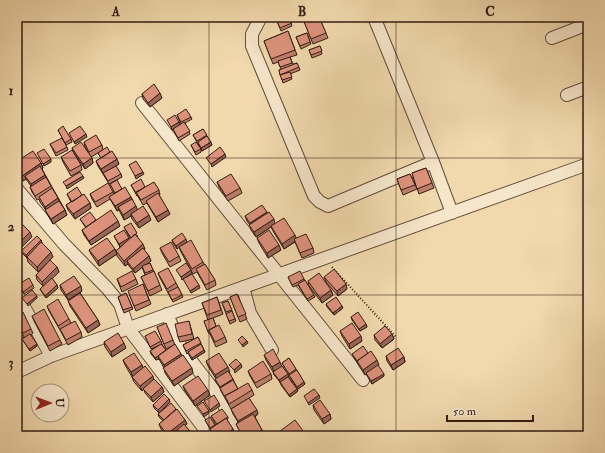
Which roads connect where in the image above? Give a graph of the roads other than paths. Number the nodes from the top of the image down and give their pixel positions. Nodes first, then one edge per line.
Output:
1 (261, 17) edge
2 (374, 17) edge
3 (588, 24) edge
4 (552, 38) dead end
5 (588, 87) edge
6 (567, 95) dead end
7 (142, 103) edge
8 (433, 162) junction
9 (588, 164) edge
10 (17, 190) edge
11 (452, 213) junction
12 (280, 274) junction
13 (243, 287) junction
14 (17, 294) edge
15 (167, 314) junction
16 (128, 328) junction
17 (272, 350) edge
18 (51, 356) junction
19 (17, 372) edge
20 (363, 380) dead end
21 (210, 436) edge
22 (237, 436) edge

1 - 8 street
2 - 8 street
3 - 4 street
5 - 6 street
7 - 12 street
8 - 11 street
9 - 11 street
10 - 16 street
11 - 12 street
12 - 13 street
12 - 20 street
13 - 15 street
13 - 17 street
14 - 18 street
15 - 16 street
15 - 22 street
16 - 18 street
16 - 21 street
18 - 19 street

